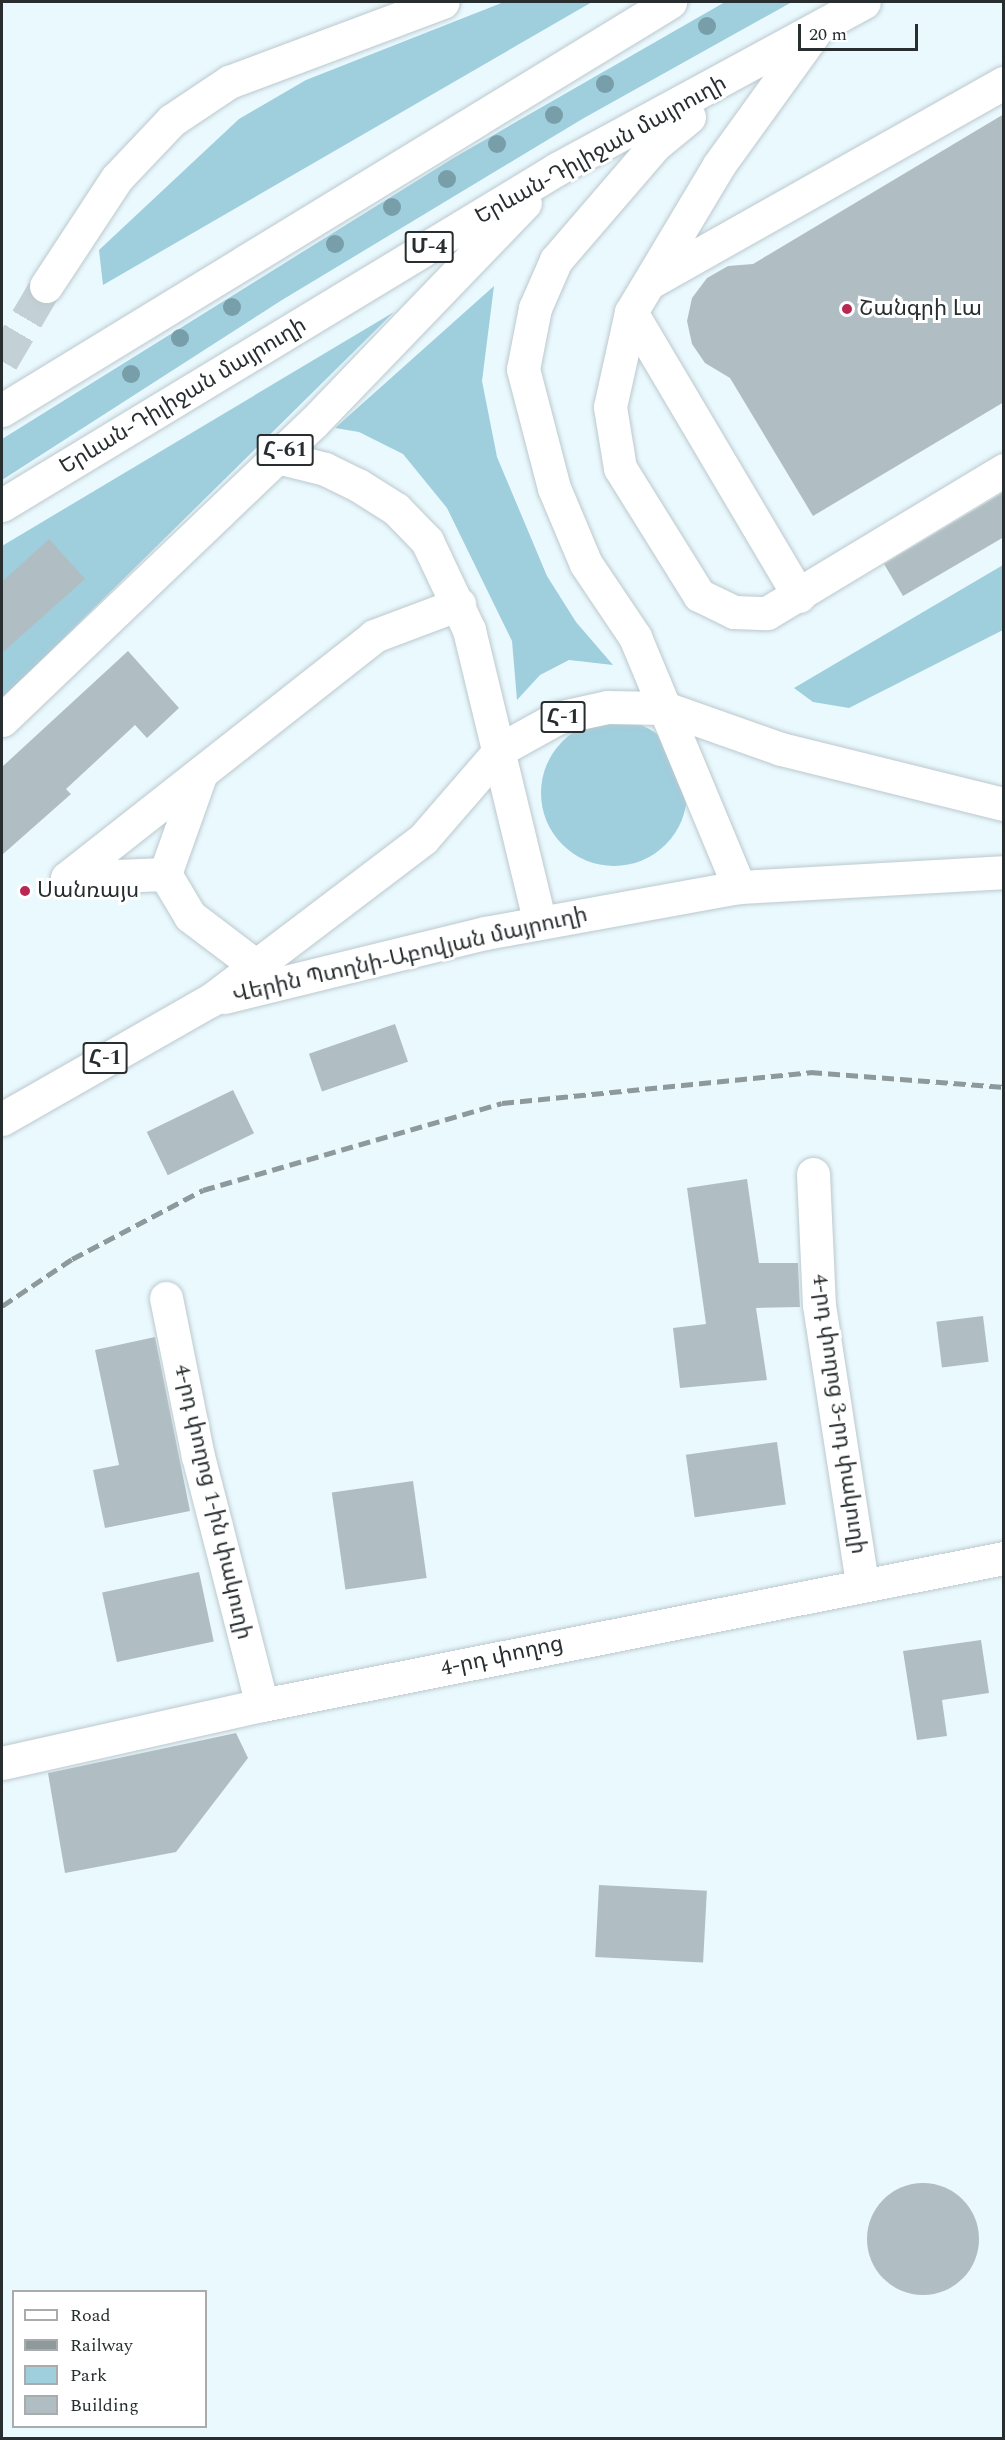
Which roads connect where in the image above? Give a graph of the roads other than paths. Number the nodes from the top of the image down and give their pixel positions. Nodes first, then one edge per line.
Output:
1 (443, 2) edge
2 (670, 2) edge
3 (864, 2) edge
4 (817, 29) junction
5 (746, 70) junction
6 (1004, 83) edge
7 (557, 169) junction
8 (650, 282) junction
9 (46, 286) tunnel mouth
10 (631, 312) junction
11 (2, 410) edge
12 (277, 457) junction
13 (1004, 470) edge
14 (2, 505) edge
15 (799, 596) junction
16 (459, 604) junction
17 (665, 708) junction
18 (2, 720) edge
19 (501, 749) junction
20 (201, 773) junction
21 (1004, 804) edge
22 (1004, 872) edge
23 (165, 874) junction
24 (739, 887) junction
25 (540, 923) junction
26 (256, 966) junction
27 (211, 1000) junction
28 (2, 1119) edge
29 (813, 1174) dead end
30 (166, 1298) dead end
31 (1004, 1558) edge
32 (862, 1582) junction
33 (262, 1705) junction
34 (2, 1763) edge

1 - 9 main road
2 - 11 main road
3 - 4 main road, Երևան-Դիլիջան մայրուղի / Մ-4
4 - 5 main road, Երևան-Դիլիջան մայրուղի / Մ-4
4 - 8 main road
5 - 7 main road, Երևան-Դիլիջան մայրուղի / Մ-4
5 - 17 main road
6 - 8 main road
7 - 12 main road, Հ-61
7 - 14 main road, Երևան-Դիլիջան մայրուղի / Մ-4
8 - 10 main road
10 - 15 main road
10 - 15 main road
12 - 16 main road
12 - 18 main road, Հ-61
13 - 15 main road
16 - 19 main road
16 - 20 main road
17 - 19 main road, Վերին Պտղնի-Աբովյան մայրուղի / Հ-1
17 - 21 main road, Վերին Պտղնի-Աբովյան մայրուղի / Հ-1
17 - 24 main road
19 - 25 main road
19 - 26 main road, Վերին Պտղնի-Աբովյան մայրուղի / Հ-1
20 - 23 main road
20 - 23 main road
22 - 24 main road, Վերին Պտղնի-Աբովյան մայրուղի / Հ-1
23 - 26 main road
24 - 25 main road, Վերին Պտղնի-Աբովյան մայրուղի / Հ-1
25 - 27 main road, Վերին Պտղնի-Աբովյան մայրուղի / Հ-1
26 - 27 main road, Վերին Պտղնի-Աբովյան մայրուղի / Հ-1
27 - 28 main road, Վերին Պտղնի-Աբովյան մայրուղի / Հ-1
29 - 32 main road, 4-րդ փողոց 3-րդ փակուղի
30 - 33 main road, 4-րդ փողոց 1-ին փակուղի
31 - 32 main road, 4-րդ փողոց
32 - 33 main road, 4-րդ փողոց
33 - 34 main road, 4-րդ փողոց

